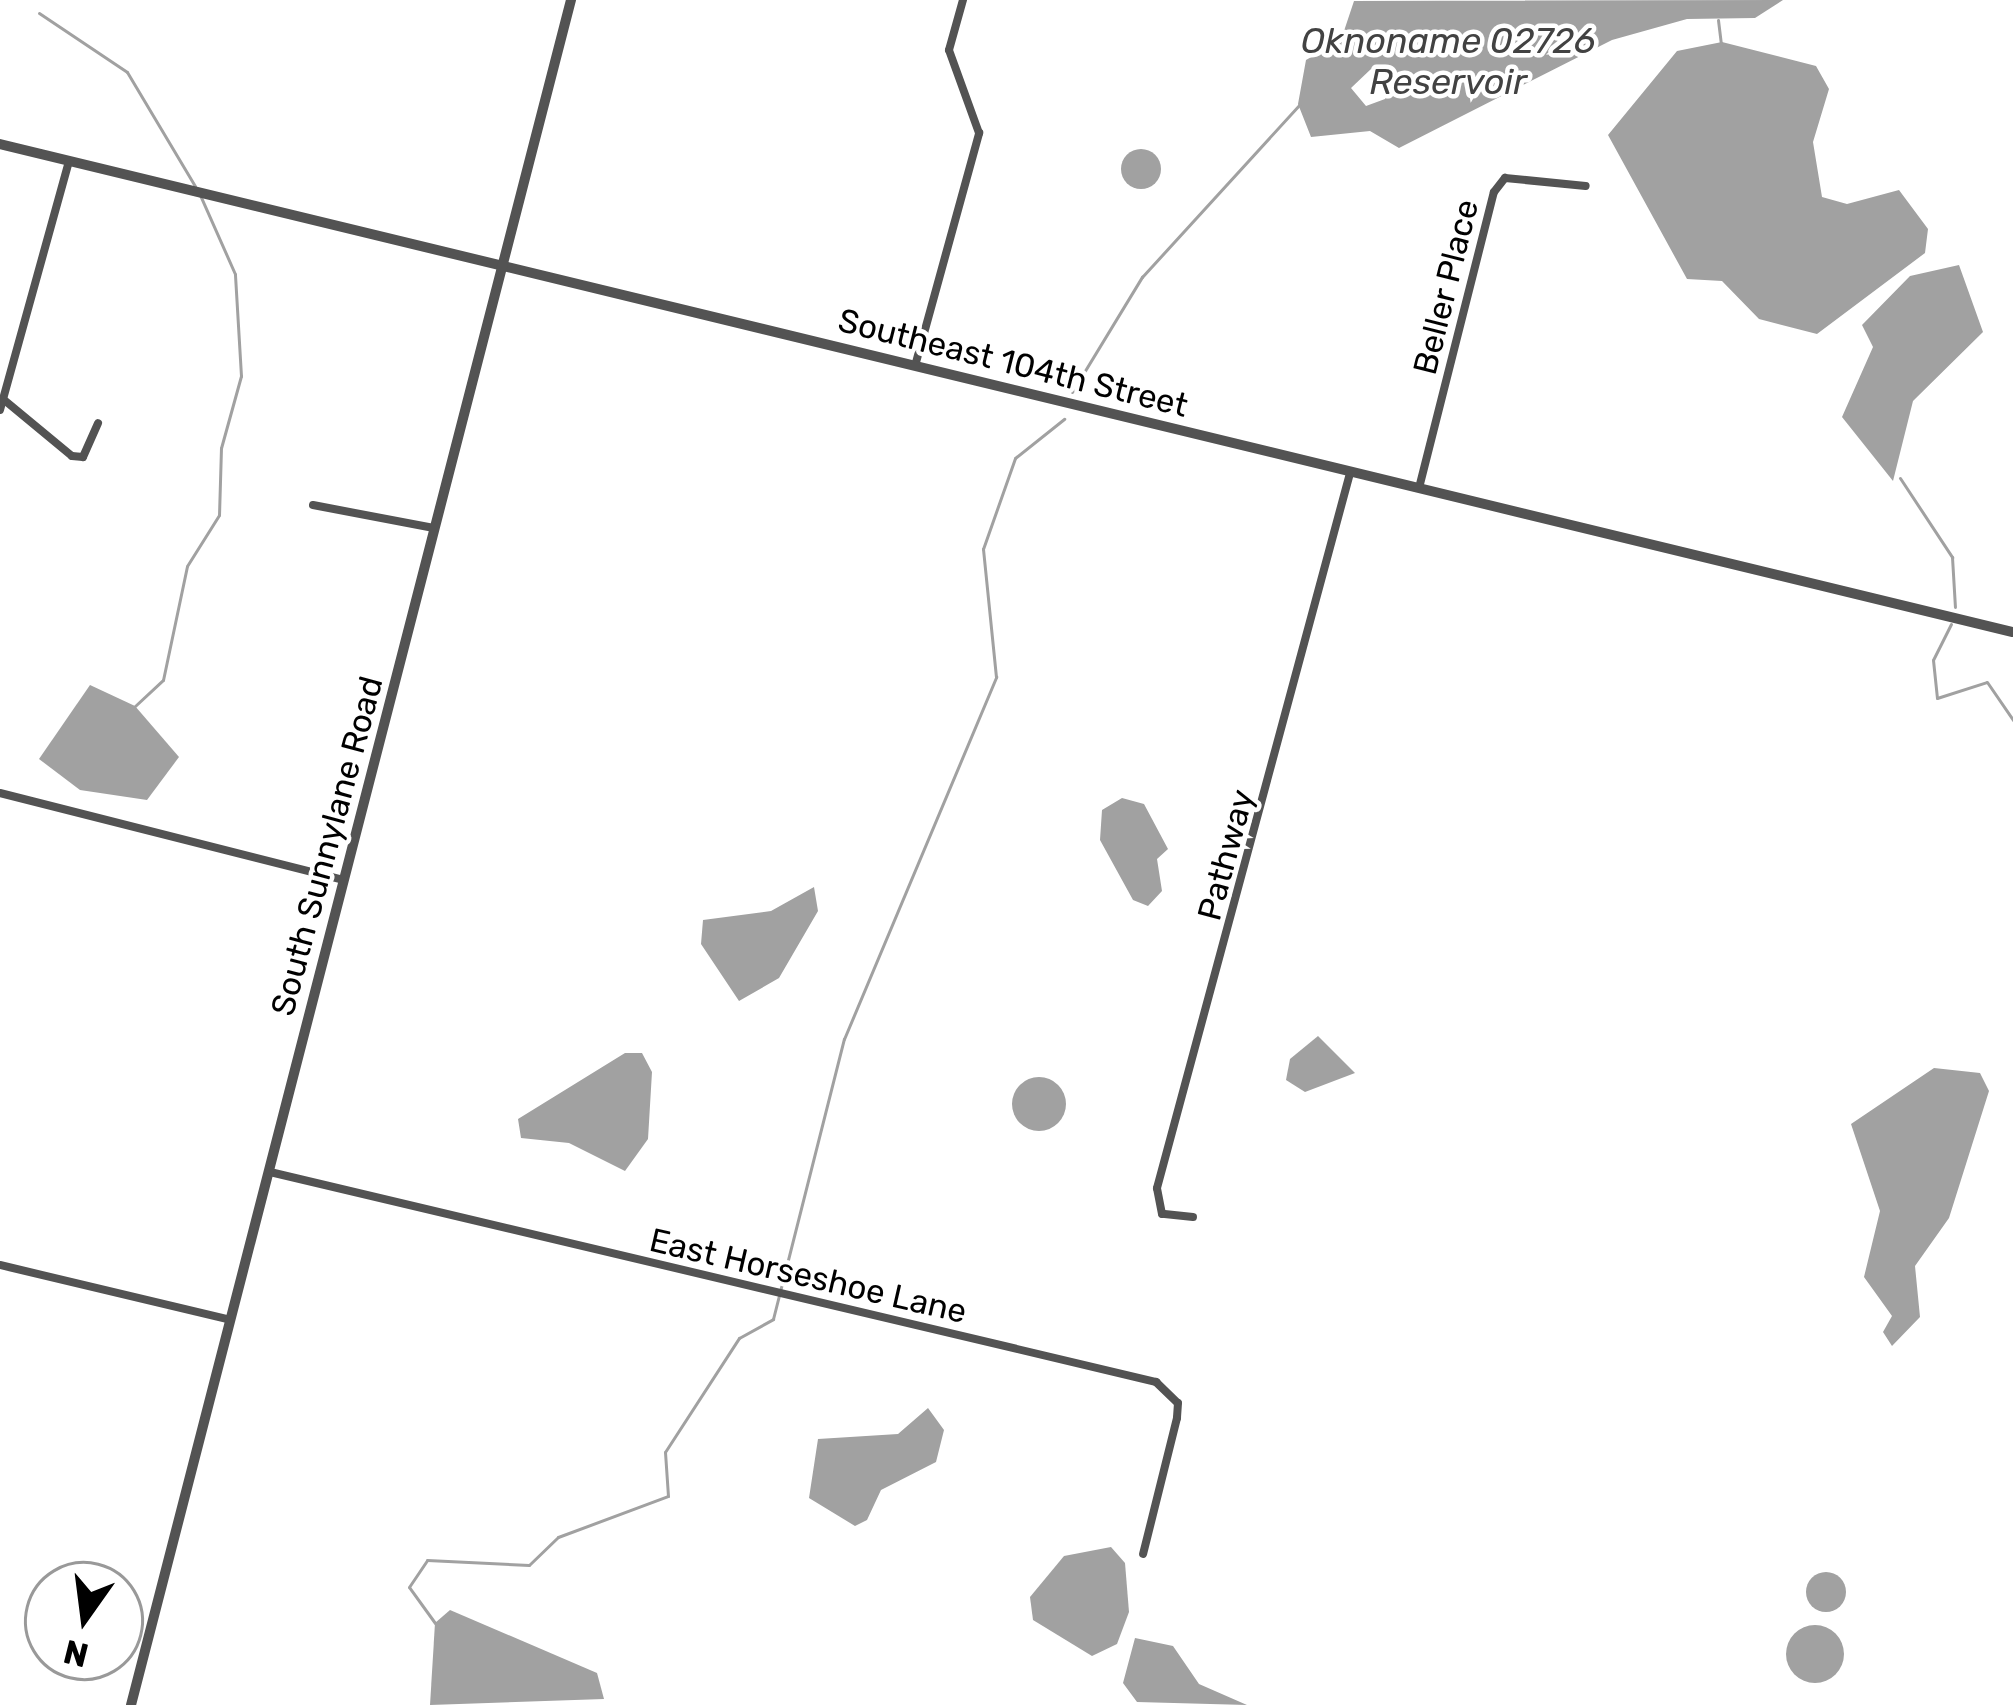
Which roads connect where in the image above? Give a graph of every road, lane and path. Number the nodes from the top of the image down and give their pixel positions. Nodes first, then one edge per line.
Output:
1 (571, 0) edge
2 (963, 0) edge
3 (0, 144) edge
4 (69, 161) junction
5 (1586, 186) dead end
6 (505, 266) junction
7 (915, 366) junction
8 (3, 399) junction
9 (0, 410) edge
10 (98, 423) dead end
11 (1350, 472) junction
12 (1419, 489) junction
13 (313, 505) dead end
14 (436, 528) junction
15 (2013, 632) edge
16 (0, 793) edge
17 (345, 880) junction
18 (269, 1172) junction
19 (1193, 1217) dead end
20 (0, 1265) edge
21 (232, 1320) junction
22 (1143, 1554) dead end
23 (131, 1705) edge

1 - 6 street, South Sunnylane Road
2 - 7 street
3 - 4 street, Southeast 104th Street
4 - 6 street, Southeast 104th Street
4 - 8 street
5 - 12 street, Beller Place
6 - 7 street, Southeast 104th Street
6 - 14 street, South Sunnylane Road
7 - 11 street, Southeast 104th Street
8 - 9 street
8 - 10 street
11 - 12 street, Southeast 104th Street
11 - 19 street, Pathway
12 - 15 street, Southeast 104th Street
13 - 14 street
14 - 17 street, South Sunnylane Road
16 - 17 street
17 - 18 street, South Sunnylane Road
18 - 21 street, South Sunnylane Road
18 - 22 street, East Horseshoe Lane
20 - 21 street
21 - 23 street, South Sunnylane Road

